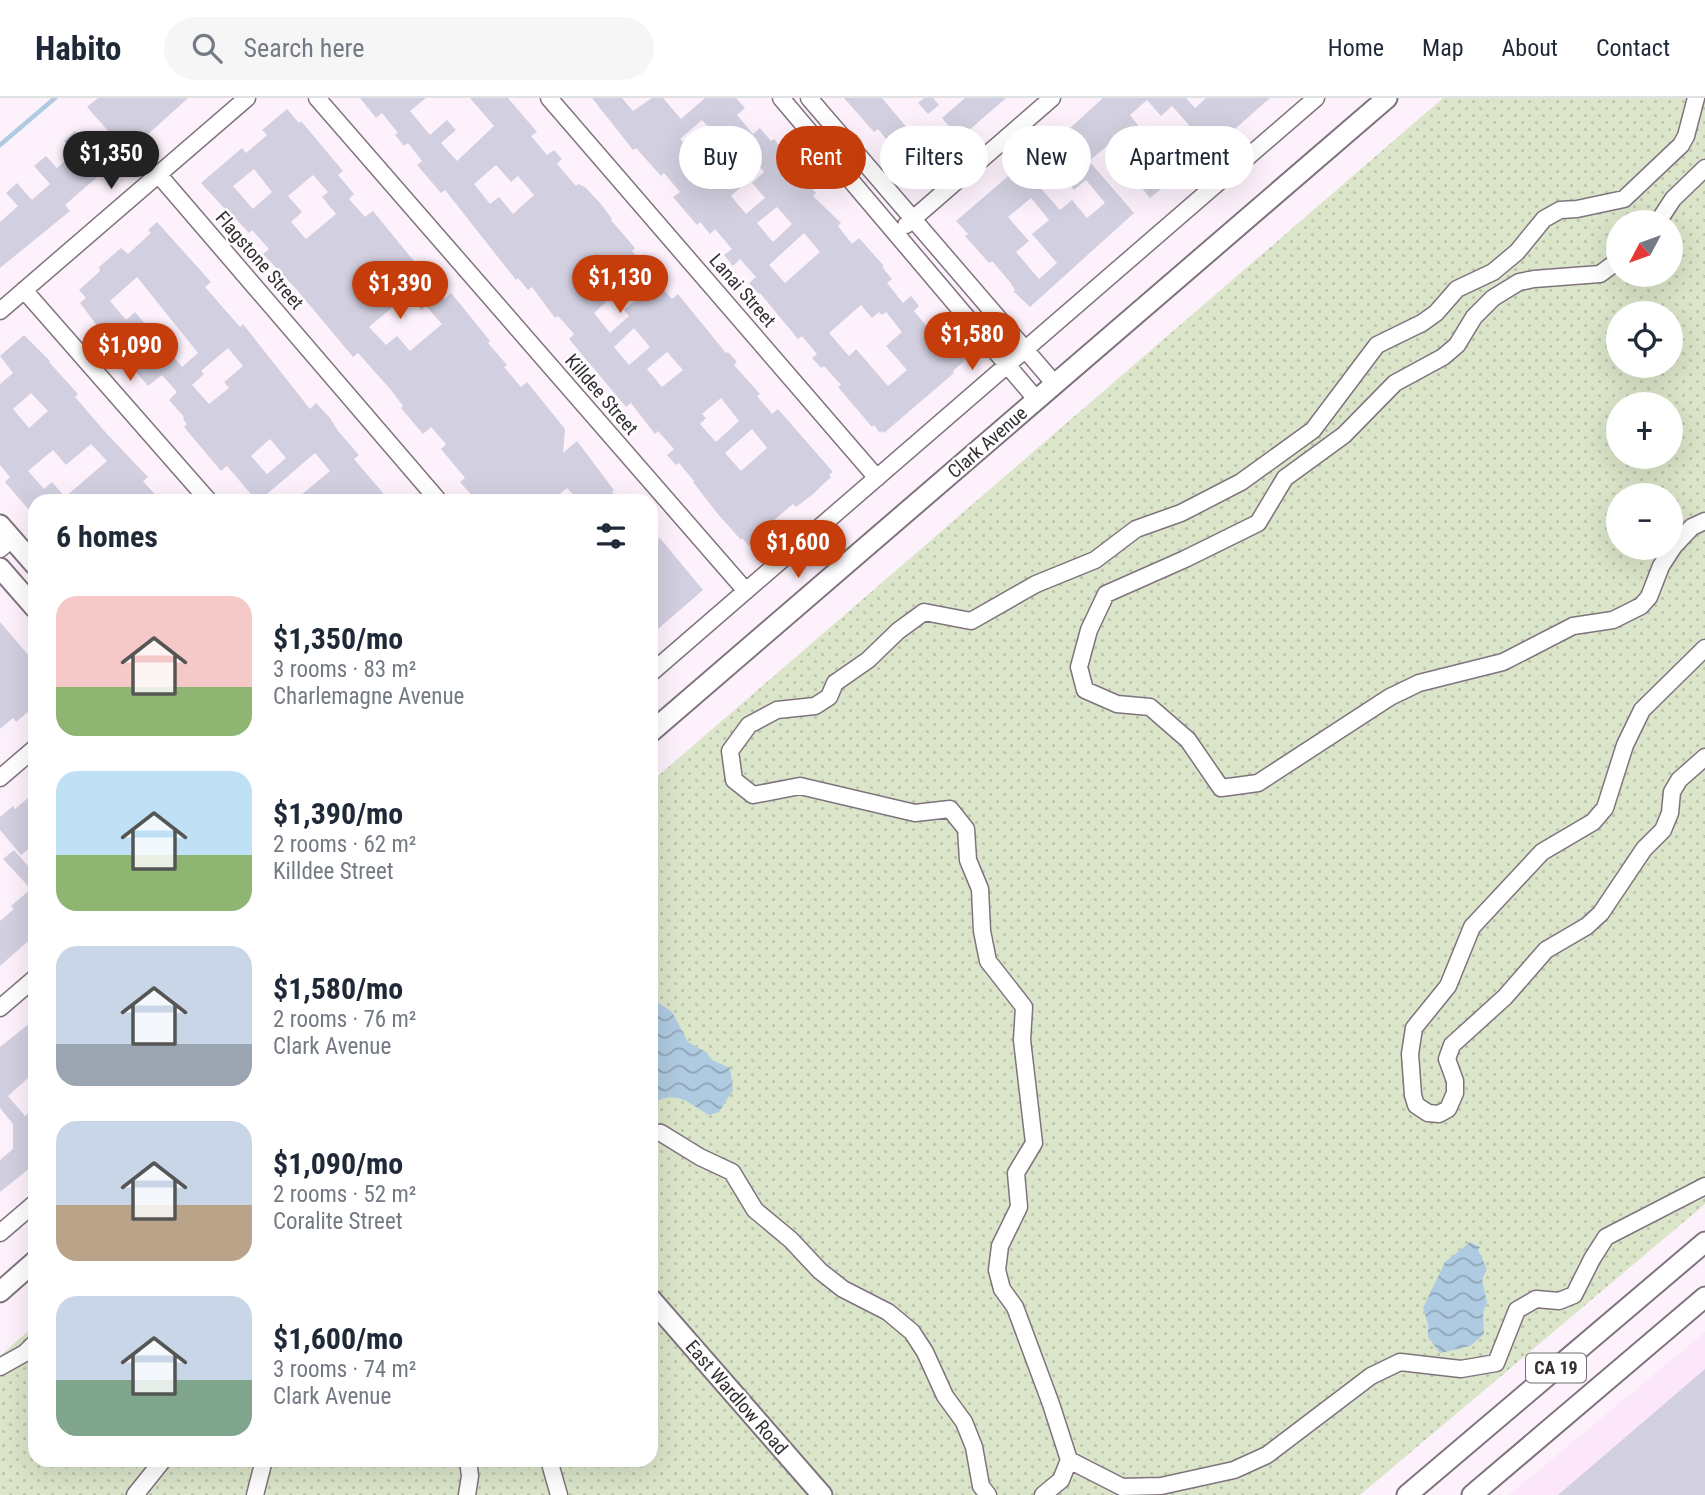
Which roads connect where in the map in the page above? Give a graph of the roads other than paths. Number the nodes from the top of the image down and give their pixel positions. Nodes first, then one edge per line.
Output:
1 (247, 98) edge
2 (317, 98) edge
3 (549, 98) edge
4 (809, 98) edge
5 (1052, 98) edge
6 (1316, 98) edge
7 (1387, 98) edge
8 (1696, 98) edge
9 (784, 99) edge
10 (1705, 168) edge
11 (158, 174) junction
12 (1666, 210) edge
13 (912, 219) junction
14 (896, 233) junction
15 (1606, 270) edge
16 (24, 290) junction
17 (0, 311) edge
18 (1026, 350) junction
19 (1007, 366) junction
20 (1054, 383) junction
21 (1036, 399) junction
22 (877, 478) junction
23 (203, 494) edge
24 (433, 494) edge
25 (1705, 521) edge
26 (4, 537) edge
27 (28, 559) edge
28 (0, 568) edge
29 (746, 591) junction
30 (28, 600) edge
31 (1705, 648) edge
32 (658, 668) edge
33 (658, 726) edge
34 (28, 754) edge
35 (1705, 757) edge
36 (0, 778) edge
37 (28, 984) edge
38 (0, 1008) edge
39 (658, 1133) edge
40 (1705, 1186) edge
41 (28, 1209) edge
42 (0, 1233) edge
43 (1705, 1242) edge
44 (28, 1267) edge
45 (0, 1292) edge
46 (1705, 1297) edge
47 (658, 1307) edge
48 (28, 1350) edge
49 (0, 1367) edge
50 (1069, 1460) junction
51 (157, 1467) edge
52 (262, 1467) edge
53 (469, 1467) edge
54 (551, 1467) edge
55 (135, 1495) edge
56 (255, 1495) edge
57 (467, 1495) edge
58 (559, 1495) edge
59 (822, 1495) edge
60 (988, 1495) edge
61 (1043, 1495) edge
62 (1406, 1495) edge
63 (1472, 1495) edge

1 - 11 street
2 - 29 street, Killdee Street
3 - 22 street, Lanai Street
4 - 13 street
5 - 13 street
6 - 18 street
7 - 20 main road, Clark Avenue
8 - 50 street
9 - 14 street
10 - 12 street
11 - 16 street
11 - 24 street, Flagstone Street
13 - 14 street
13 - 18 street
14 - 19 street
15 - 25 street
16 - 17 street
16 - 23 street
18 - 19 street
18 - 20 street
19 - 21 street
19 - 22 street
20 - 21 main road, Clark Avenue
21 - 33 main road, Clark Avenue
22 - 29 street
26 - 27 main road
28 - 30 main road
29 - 32 street
31 - 35 street
34 - 36 street
37 - 38 street
39 - 60 street
40 - 50 street
41 - 42 street
43 - 62 main road, CA 19
44 - 45 main road
46 - 63 main road, CA 19
47 - 59 main road, East Wardlow Road
48 - 49 street
50 - 61 street
51 - 55 street
52 - 56 street
53 - 57 street
54 - 58 street

